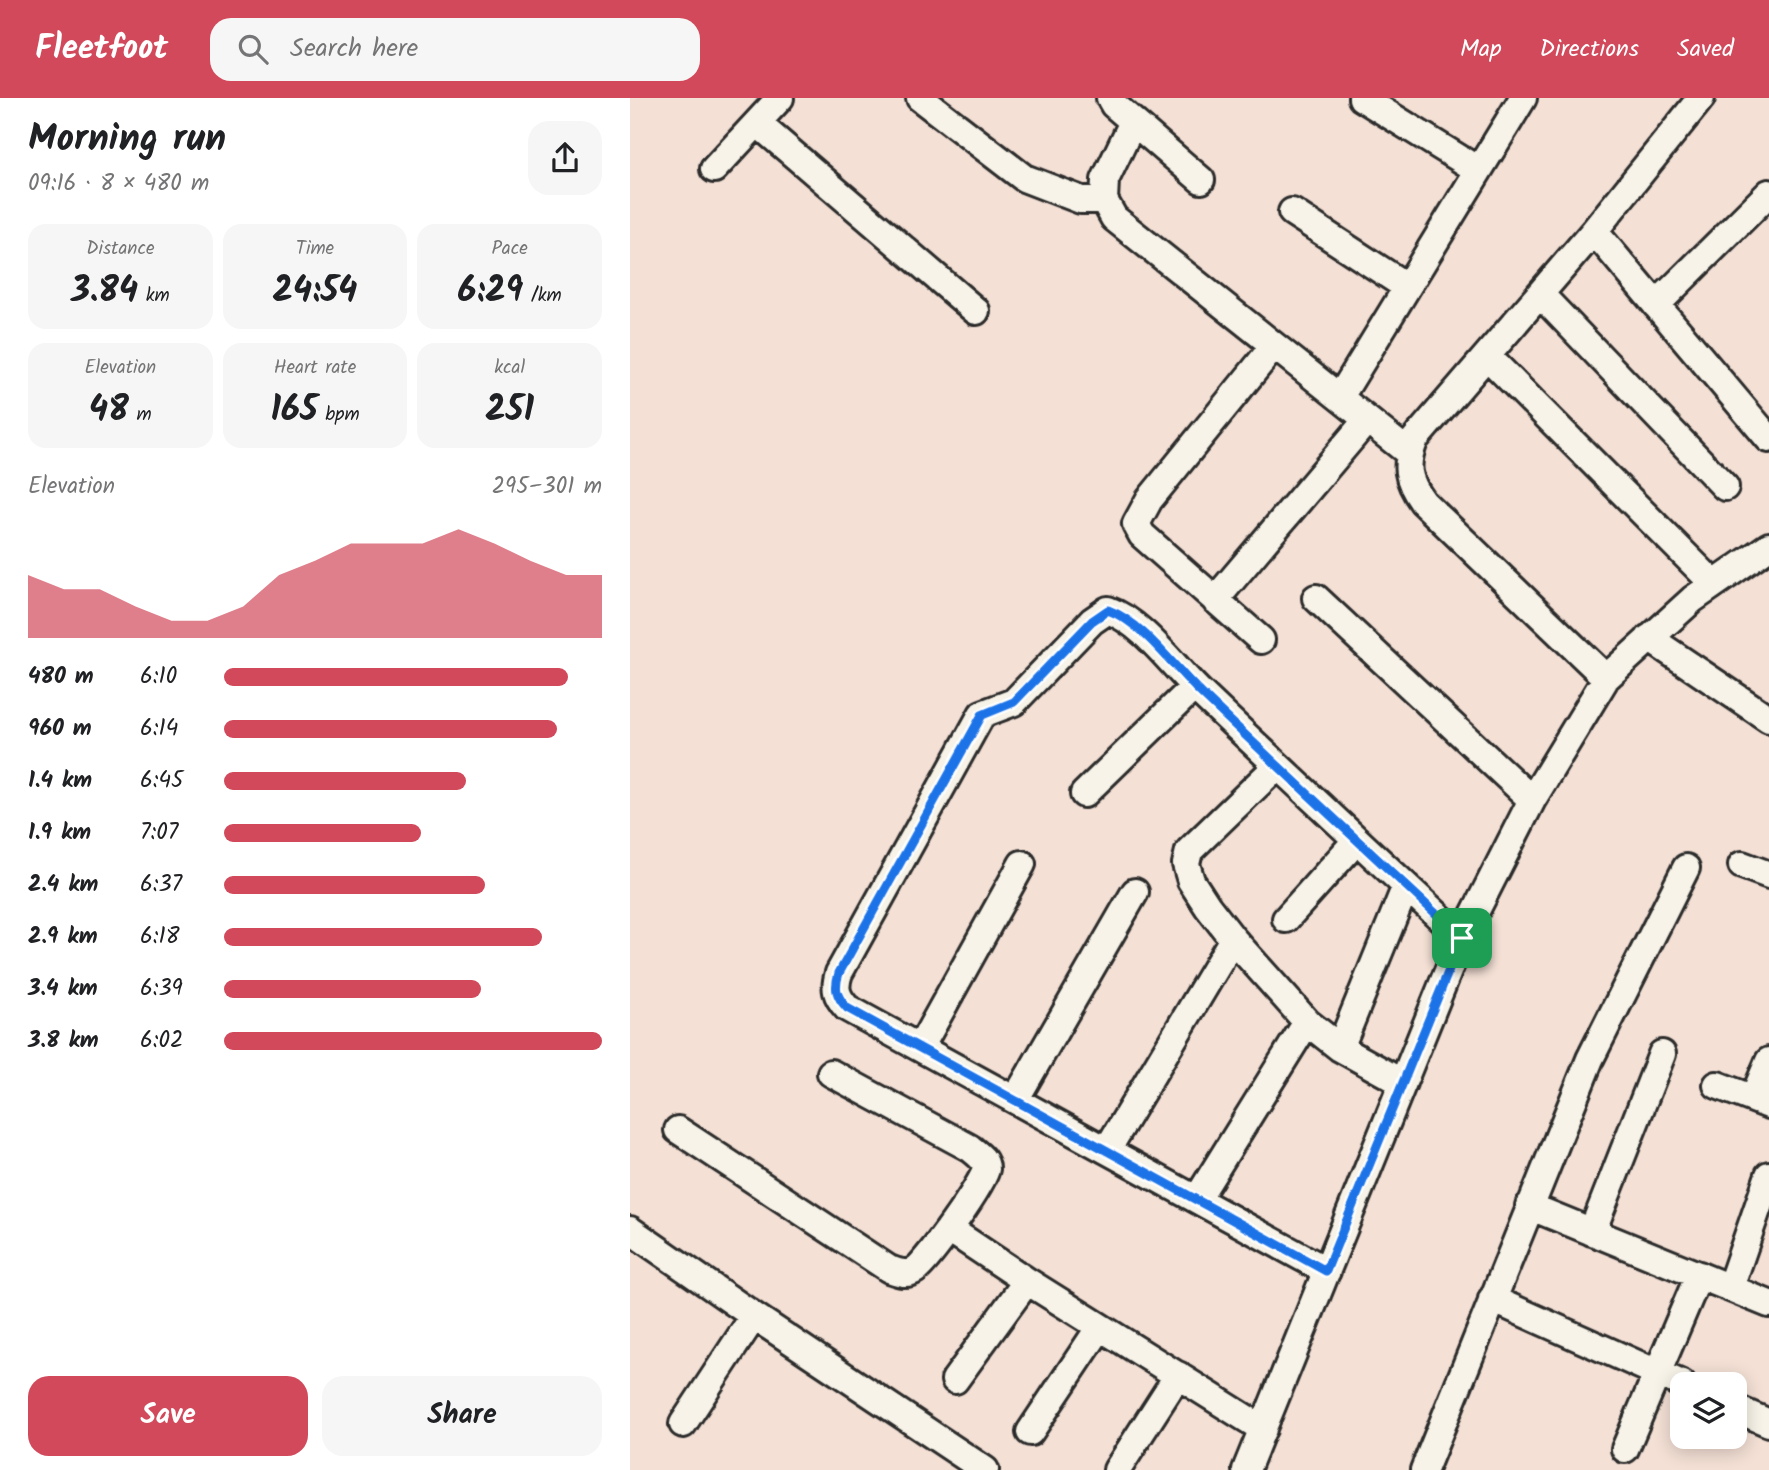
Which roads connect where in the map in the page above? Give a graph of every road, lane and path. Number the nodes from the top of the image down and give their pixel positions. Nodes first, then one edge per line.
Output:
1 (780, 98) edge
2 (920, 98) edge
3 (1111, 98) edge
4 (1362, 98) edge
5 (1523, 98) edge
6 (1701, 98) edge
7 (1133, 122) junction
8 (757, 123) junction
9 (714, 169) dead end
10 (1478, 170) junction
11 (1201, 180) dead end
12 (1769, 193) edge
13 (1104, 200) junction
14 (1292, 212) dead end
15 (1594, 232) junction
16 (1407, 287) junction
17 (1540, 294) junction
18 (1656, 305) junction
19 (976, 312) dead end
20 (1274, 346) junction
21 (1487, 356) junction
22 (1340, 397) junction
23 (1367, 420) junction
24 (1769, 439) edge
25 (1409, 453) junction
26 (1725, 487) dead end
27 (1769, 546) edge
28 (1714, 584) junction
29 (1315, 598) dead end
30 (1215, 600) junction
31 (1650, 638) junction
32 (1261, 640) dead end
33 (1606, 678) junction
34 (1194, 687) junction
35 (1766, 709) edge
36 (1277, 766) junction
37 (1084, 794) dead end
38 (1532, 800) junction
39 (1357, 840) junction
40 (1022, 864) dead end
41 (1742, 865) dead end
42 (1686, 868) dead end
43 (1769, 875) edge
44 (1406, 886) junction
45 (1135, 892) dead end
46 (1286, 919) dead end
47 (1462, 938) junction
48 (1233, 939) junction
49 (1307, 1022) junction
50 (920, 1048) junction
51 (1340, 1048) junction
52 (1662, 1054) dead end
53 (1769, 1060) edge
54 (831, 1073) dead end
55 (1403, 1083) junction
56 (1717, 1085) dead end
57 (1015, 1100) junction
58 (1761, 1102) edge
59 (678, 1130) dead end
60 (1107, 1150) junction
61 (1769, 1175) edge
62 (1197, 1199) junction
63 (1529, 1206) junction
64 (949, 1228) junction
65 (630, 1230) edge
66 (1592, 1232) junction
67 (1326, 1271) junction
68 (1699, 1275) junction
69 (1027, 1281) junction
70 (1730, 1288) junction
71 (1492, 1299) junction
72 (1769, 1304) edge
73 (754, 1316) junction
74 (1100, 1326) junction
75 (1656, 1372) junction
76 (1178, 1375) junction
77 (1670, 1378) edge
78 (955, 1380) dead end
79 (1747, 1414) edge
80 (1769, 1423) edge
81 (683, 1424) dead end
82 (1263, 1429) junction
83 (1030, 1432) dead end
84 (1625, 1449) dead end
85 (985, 1470) edge
86 (1117, 1470) edge
87 (1246, 1470) edge
88 (1424, 1470) edge

1 - 8 street
2 - 13 street
3 - 7 street
4 - 10 street
5 - 10 street
6 - 15 street
7 - 11 street
7 - 13 street
8 - 9 street
8 - 19 street
10 - 16 street
12 - 18 street
13 - 20 street
14 - 16 street
15 - 17 street
15 - 18 street
16 - 22 street
17 - 21 street
17 - 26 street
18 - 24 street
20 - 22 street
20 - 30 street
21 - 25 street
21 - 28 street
22 - 23 street
23 - 25 street
23 - 30 street
25 - 33 street
27 - 28 street
28 - 31 street
29 - 38 street
30 - 32 street
31 - 33 street
31 - 35 street
33 - 38 street
34 - 36 street
34 - 37 street
34 - 50 street
36 - 39 street
36 - 48 street
38 - 47 street
39 - 44 street
39 - 46 street
40 - 50 street
41 - 43 street
42 - 63 street
44 - 47 street
44 - 51 street
45 - 57 street
47 - 55 street
48 - 49 street
48 - 60 street
49 - 51 street
49 - 62 street
50 - 57 street
51 - 55 street
52 - 66 street
53 - 58 street
54 - 64 street
55 - 67 street
56 - 58 street
57 - 60 street
59 - 64 street
60 - 62 street
61 - 70 street
62 - 67 street
63 - 66 street
63 - 71 street
64 - 69 street
65 - 73 street
66 - 68 street
67 - 82 street
68 - 70 street
68 - 75 street
69 - 74 street
69 - 78 street
70 - 72 street
71 - 75 street
71 - 88 street
73 - 81 street
73 - 85 street
74 - 76 street
74 - 83 street
75 - 77 street
75 - 84 street
76 - 82 street
76 - 86 street
79 - 80 street
82 - 87 street

